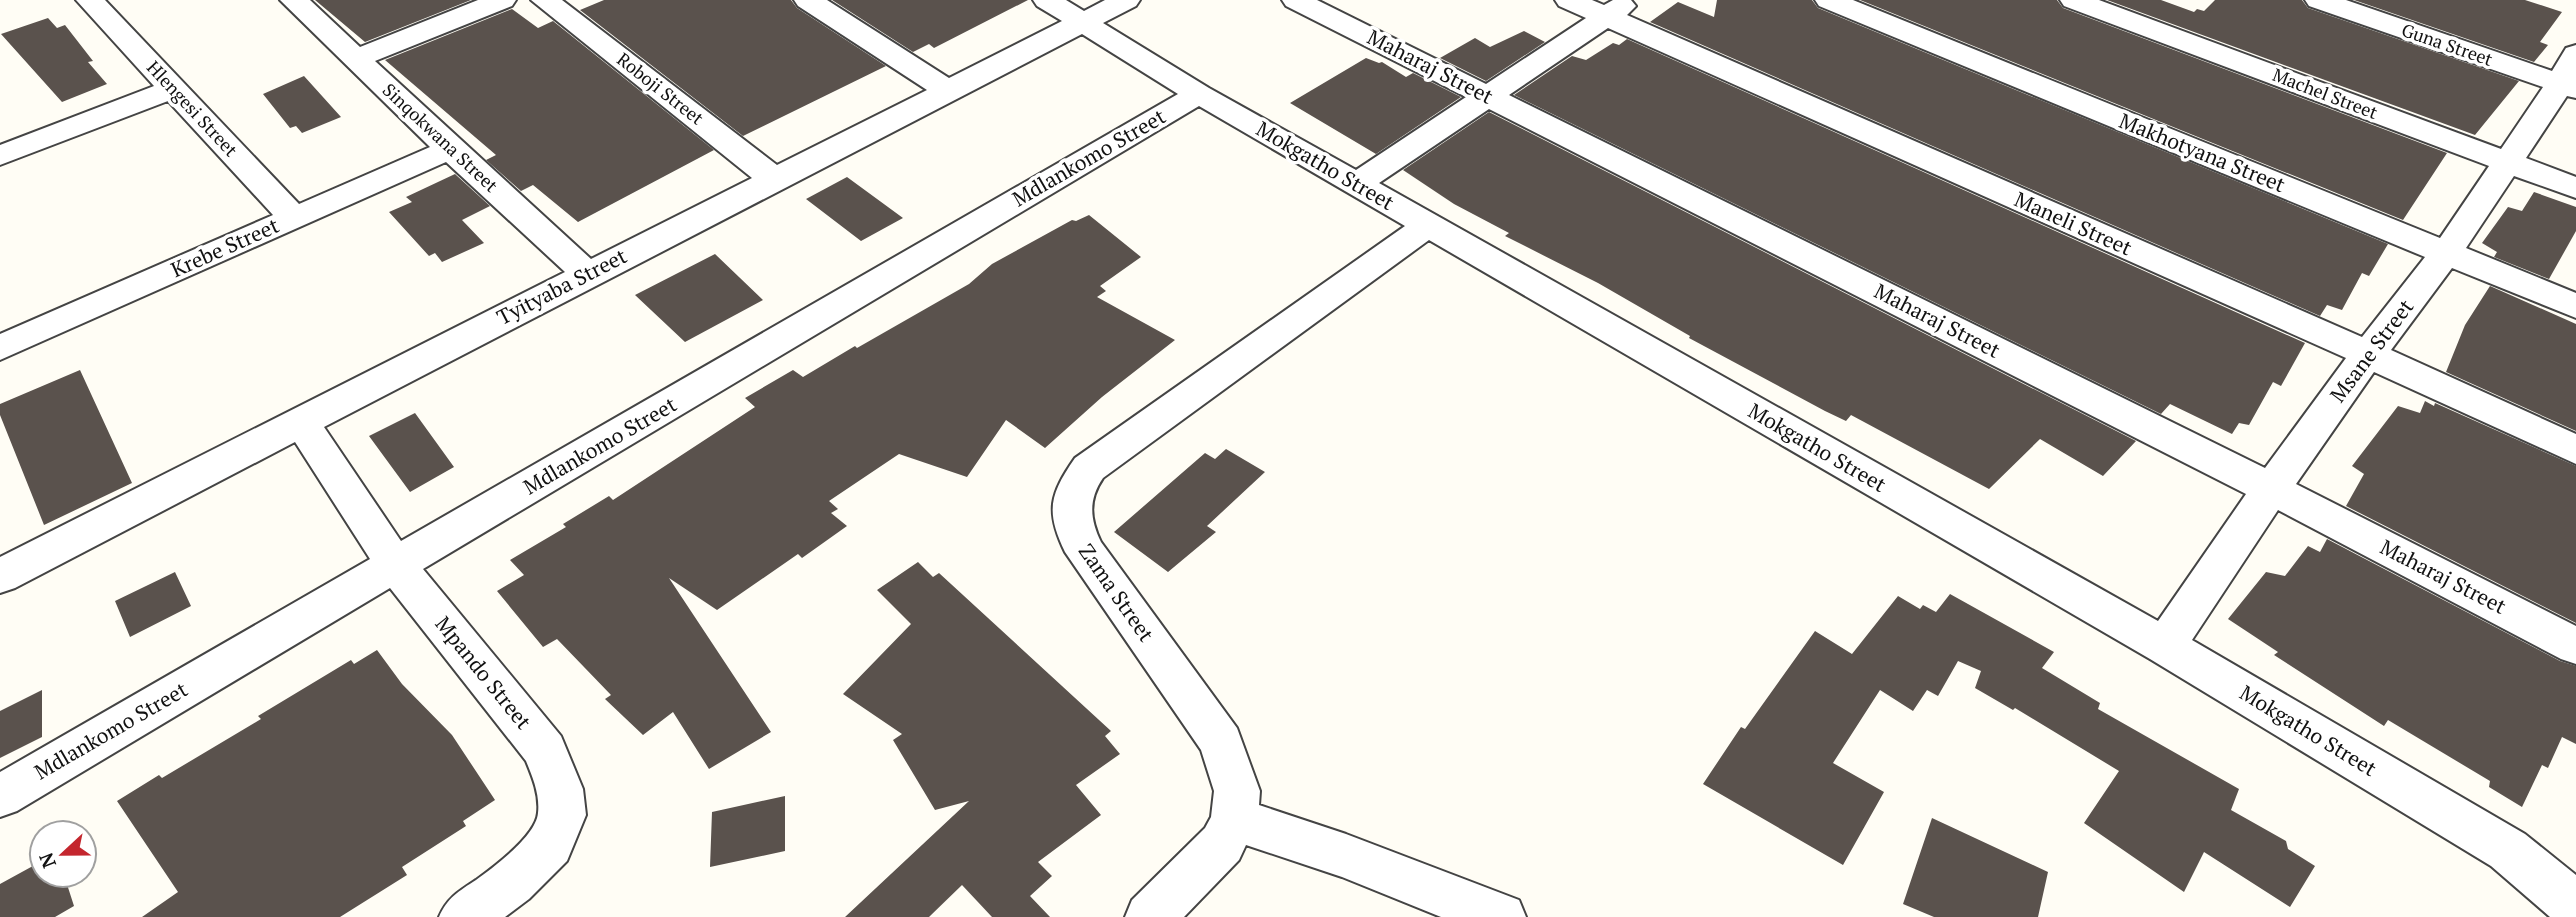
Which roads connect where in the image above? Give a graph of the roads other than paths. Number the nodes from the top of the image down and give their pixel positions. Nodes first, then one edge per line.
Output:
1 (90, 0) edge
2 (294, 0) edge
3 (502, 0) edge
4 (545, 0) edge
5 (808, 0) edge
6 (1047, 0) edge
7 (1126, 0) edge
8 (1297, 0) edge
9 (1569, 0) edge
10 (1829, 0) edge
11 (2074, 0) edge
12 (2319, 0) edge
13 (1619, 8) edge
14 (1084, 21) junction
15 (356, 59) junction
16 (2571, 76) edge
17 (173, 89) junction
18 (949, 91) junction
19 (1199, 94) junction
20 (1489, 96) junction
21 (450, 149) junction
22 (0, 156) edge
23 (2507, 163) junction
24 (774, 179) junction
25 (1356, 184) junction
26 (2576, 188) edge
27 (293, 218) junction
28 (1427, 226) junction
29 (2446, 253) junction
30 (587, 274) junction
31 (2576, 306) edge
32 (0, 348) edge
33 (2368, 354) junction
34 (300, 422) junction
35 (2576, 450) edge
36 (2271, 489) junction
37 (396, 566) junction
38 (0, 576) edge
39 (2165, 646) junction
40 (2576, 646) edge
41 (0, 796) edge
42 (1234, 818) junction
43 (2576, 909) edge
44 (464, 917) edge
45 (1150, 917) edge
46 (1501, 917) edge

1 - 17 street, Hlengesi Street
2 - 15 street, Sinqokwana Street
3 - 15 street
4 - 24 street, Roboji Street
5 - 18 street
6 - 14 street, Mokgatho Street
7 - 14 street, Tyityaba Street
8 - 20 street, Maharaj Street
9 - 13 street, Maneli Street
10 - 29 street, Makhotyana Street
11 - 23 street, Machel Street
12 - 16 street, Guna Street
13 - 20 street
13 - 33 street, Maneli Street
14 - 18 street, Tyityaba Street
14 - 19 street, Mokgatho Street
15 - 21 street, Sinqokwana Street
16 - 23 street, Msane Street
17 - 22 street
17 - 27 street, Hlengesi Street
18 - 24 street, Tyityaba Street
19 - 25 street, Mokgatho Street
19 - 37 street, Mdlankomo Street
20 - 25 street
20 - 36 street, Maharaj Street
21 - 27 street, Krebe Street
21 - 30 street, Sinqokwana Street
23 - 26 street, Machel Street
23 - 29 street, Msane Street
24 - 30 street, Tyityaba Street
25 - 28 street, Mokgatho Street
27 - 32 street, Krebe Street
28 - 39 street, Mokgatho Street
28 - 42 street, Zama Street
29 - 31 street, Makhotyana Street
29 - 33 street, Msane Street
30 - 34 street, Tyityaba Street
33 - 35 street, Maneli Street
33 - 36 street, Msane Street
34 - 37 street, Mpando Street
34 - 38 street, Tyityaba Street
36 - 39 street, Msane Street
36 - 40 street, Maharaj Street
37 - 41 street, Mdlankomo Street
37 - 44 street, Mpando Street
39 - 43 street, Mokgatho Street
42 - 45 street, Zama Street
42 - 46 street

